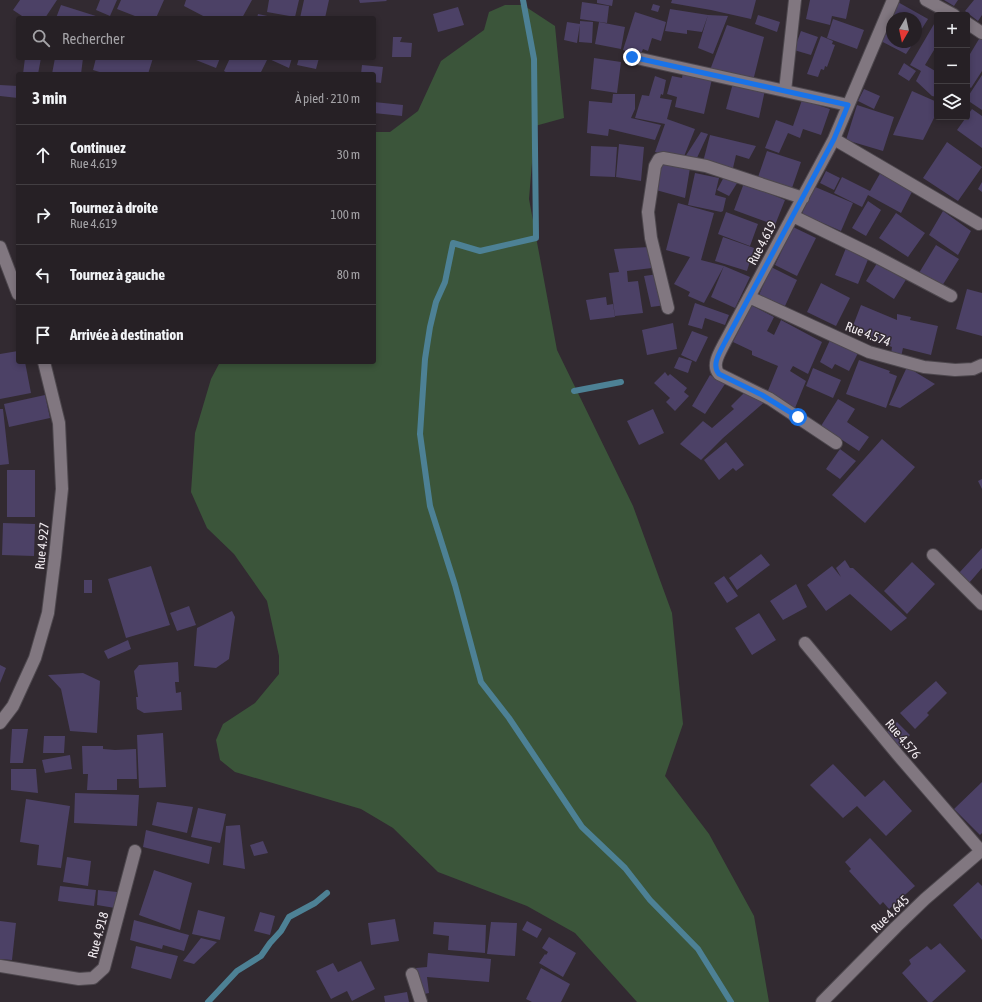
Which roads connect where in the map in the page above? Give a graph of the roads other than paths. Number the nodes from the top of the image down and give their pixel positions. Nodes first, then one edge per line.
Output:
1 (795, 0) edge
2 (893, 0) edge
3 (926, 0) edge
4 (948, 12) edge
5 (970, 25) edge
6 (982, 33) edge
7 (632, 57) dead end
8 (785, 91) junction
9 (848, 105) junction
10 (834, 139) junction
11 (802, 198) junction
12 (793, 216) junction
13 (979, 224) dead end
14 (0, 247) edge
15 (16, 289) edge
16 (951, 296) dead end
17 (749, 297) junction
18 (668, 308) dead end
19 (44, 364) edge
20 (982, 365) edge
21 (836, 443) dead end
22 (933, 555) dead end
23 (982, 604) edge
24 (805, 643) dead end
25 (0, 723) edge
26 (135, 851) dead end
27 (982, 851) edge
28 (0, 966) edge
29 (412, 974) dead end
30 (422, 1002) edge
31 (822, 1002) edge

1 - 8 street
2 - 9 street, Rue 4.619
3 - 4 street
5 - 6 street
7 - 8 street
8 - 9 street
9 - 10 street, Rue 4.619
10 - 11 street, Rue 4.619
10 - 13 street
11 - 12 street, Rue 4.619
11 - 18 street
12 - 16 street
12 - 17 street, Rue 4.619
14 - 15 street
17 - 20 street, Rue 4.574
17 - 21 street, Rue 4.619
19 - 25 street, Rue 4.927
22 - 23 street
24 - 27 street, Rue 4.576
26 - 28 street, Rue 4.918
27 - 31 street, Rue 4.645
29 - 30 street

